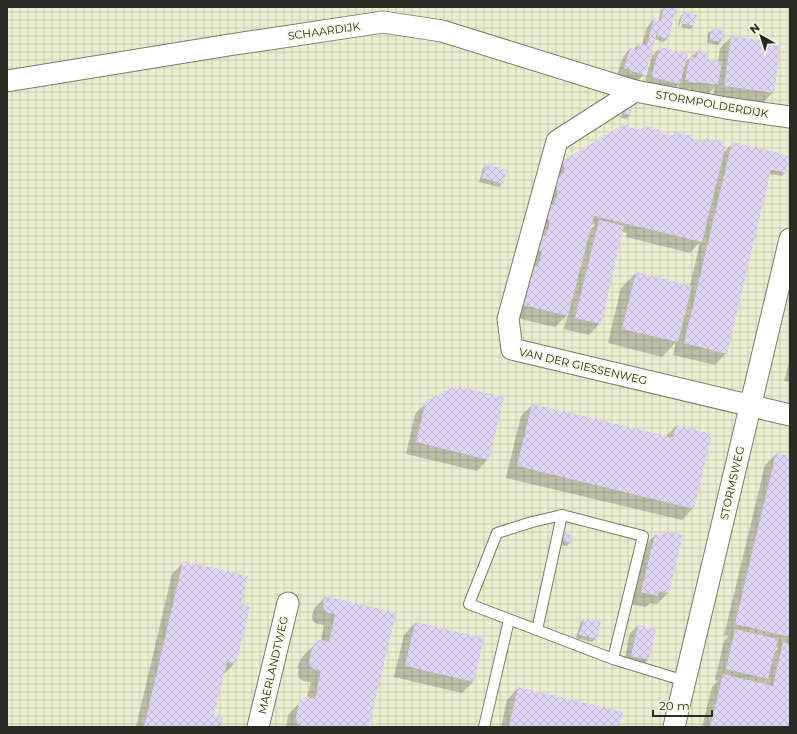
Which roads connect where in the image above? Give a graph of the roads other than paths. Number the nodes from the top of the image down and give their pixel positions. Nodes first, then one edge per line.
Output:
1 (7, 81) edge
2 (635, 91) junction
3 (790, 117) edge
4 (790, 239) edge
5 (750, 406) junction
6 (790, 415) edge
7 (562, 515) junction
8 (288, 603) dead end
9 (509, 620) junction
10 (537, 630) junction
11 (613, 660) junction
12 (685, 681) junction
13 (258, 727) edge
14 (484, 727) edge
15 (674, 727) edge

1 - 2 street, SCHAARDIJK
2 - 3 street, STORMPOLDERDIJK
2 - 5 street, VAN DER GIESSENWEG
4 - 5 street, STORMSWEG
5 - 6 street, VAN DER GIESSENWEG
5 - 12 street, STORMSWEG
7 - 9 lane
7 - 10 lane
7 - 11 lane
8 - 13 street, MAERLANDTWEG
9 - 10 lane
9 - 14 lane
10 - 11 lane
11 - 12 lane
12 - 15 street, STORMSWEG

